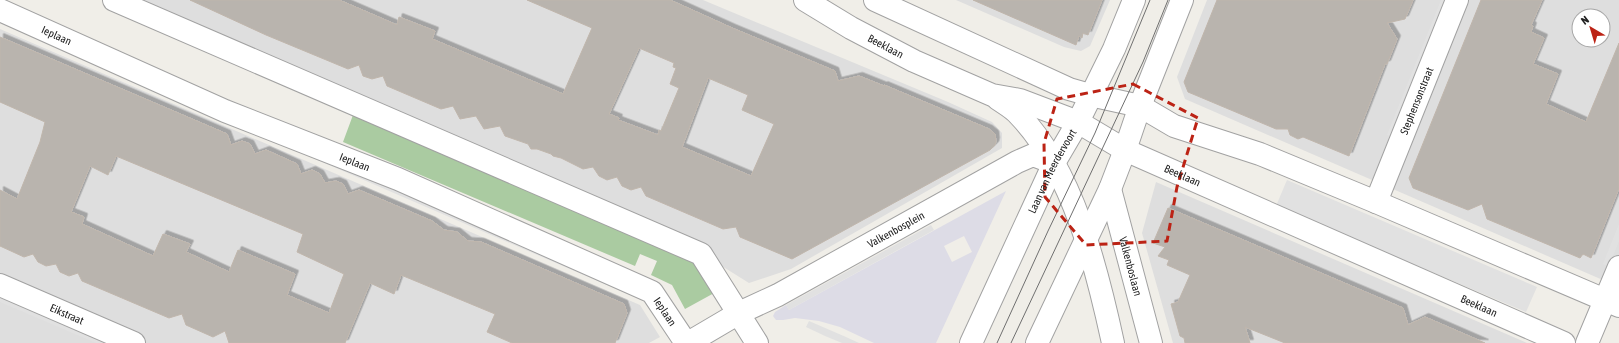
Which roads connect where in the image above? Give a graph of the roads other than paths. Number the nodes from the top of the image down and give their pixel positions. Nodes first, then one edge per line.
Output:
1 (114, 0) edge
2 (806, 0) edge
3 (875, 0) edge
4 (1134, 0) edge
5 (1182, 0) edge
6 (1457, 0) edge
7 (0, 10) edge
8 (992, 95) junction
9 (1090, 95) junction
10 (1140, 106) junction
11 (1078, 122) junction
12 (1126, 150) junction
13 (1054, 163) junction
14 (1110, 189) junction
15 (1376, 202) junction
16 (1086, 241) junction
17 (1619, 267) edge
18 (0, 285) edge
19 (1612, 303) edge
20 (739, 313) junction
21 (134, 343) edge
22 (687, 343) edge
23 (756, 343) edge
24 (971, 343) edge
25 (1038, 343) edge
26 (1113, 343) edge
27 (1151, 343) edge
28 (1564, 343) edge
29 (1587, 343) edge

1 - 20 street
2 - 8 street, Beeklaan
3 - 9 street
4 - 9 street, Laan van Meerdervoort
5 - 10 street
6 - 15 street, Stephensonstraat
7 - 22 street, Ieplaan
8 - 11 street, Beeklaan
8 - 13 street
9 - 10 street
9 - 11 street, Laan van Meerdervoort
10 - 12 street
10 - 15 street
11 - 12 street, Beeklaan
11 - 13 street, Laan van Meerdervoort
12 - 14 street
12 - 28 street, Beeklaan
13 - 16 street
13 - 20 street, Valkenbosplein
13 - 24 street, Laan van Meerdervoort
14 - 16 street
14 - 27 street, Valkenboslaan
15 - 19 street
16 - 25 street
16 - 26 street
17 - 19 street
18 - 21 street, Eikstraat
19 - 29 street
20 - 22 street, Valkenbosplein
20 - 23 street

